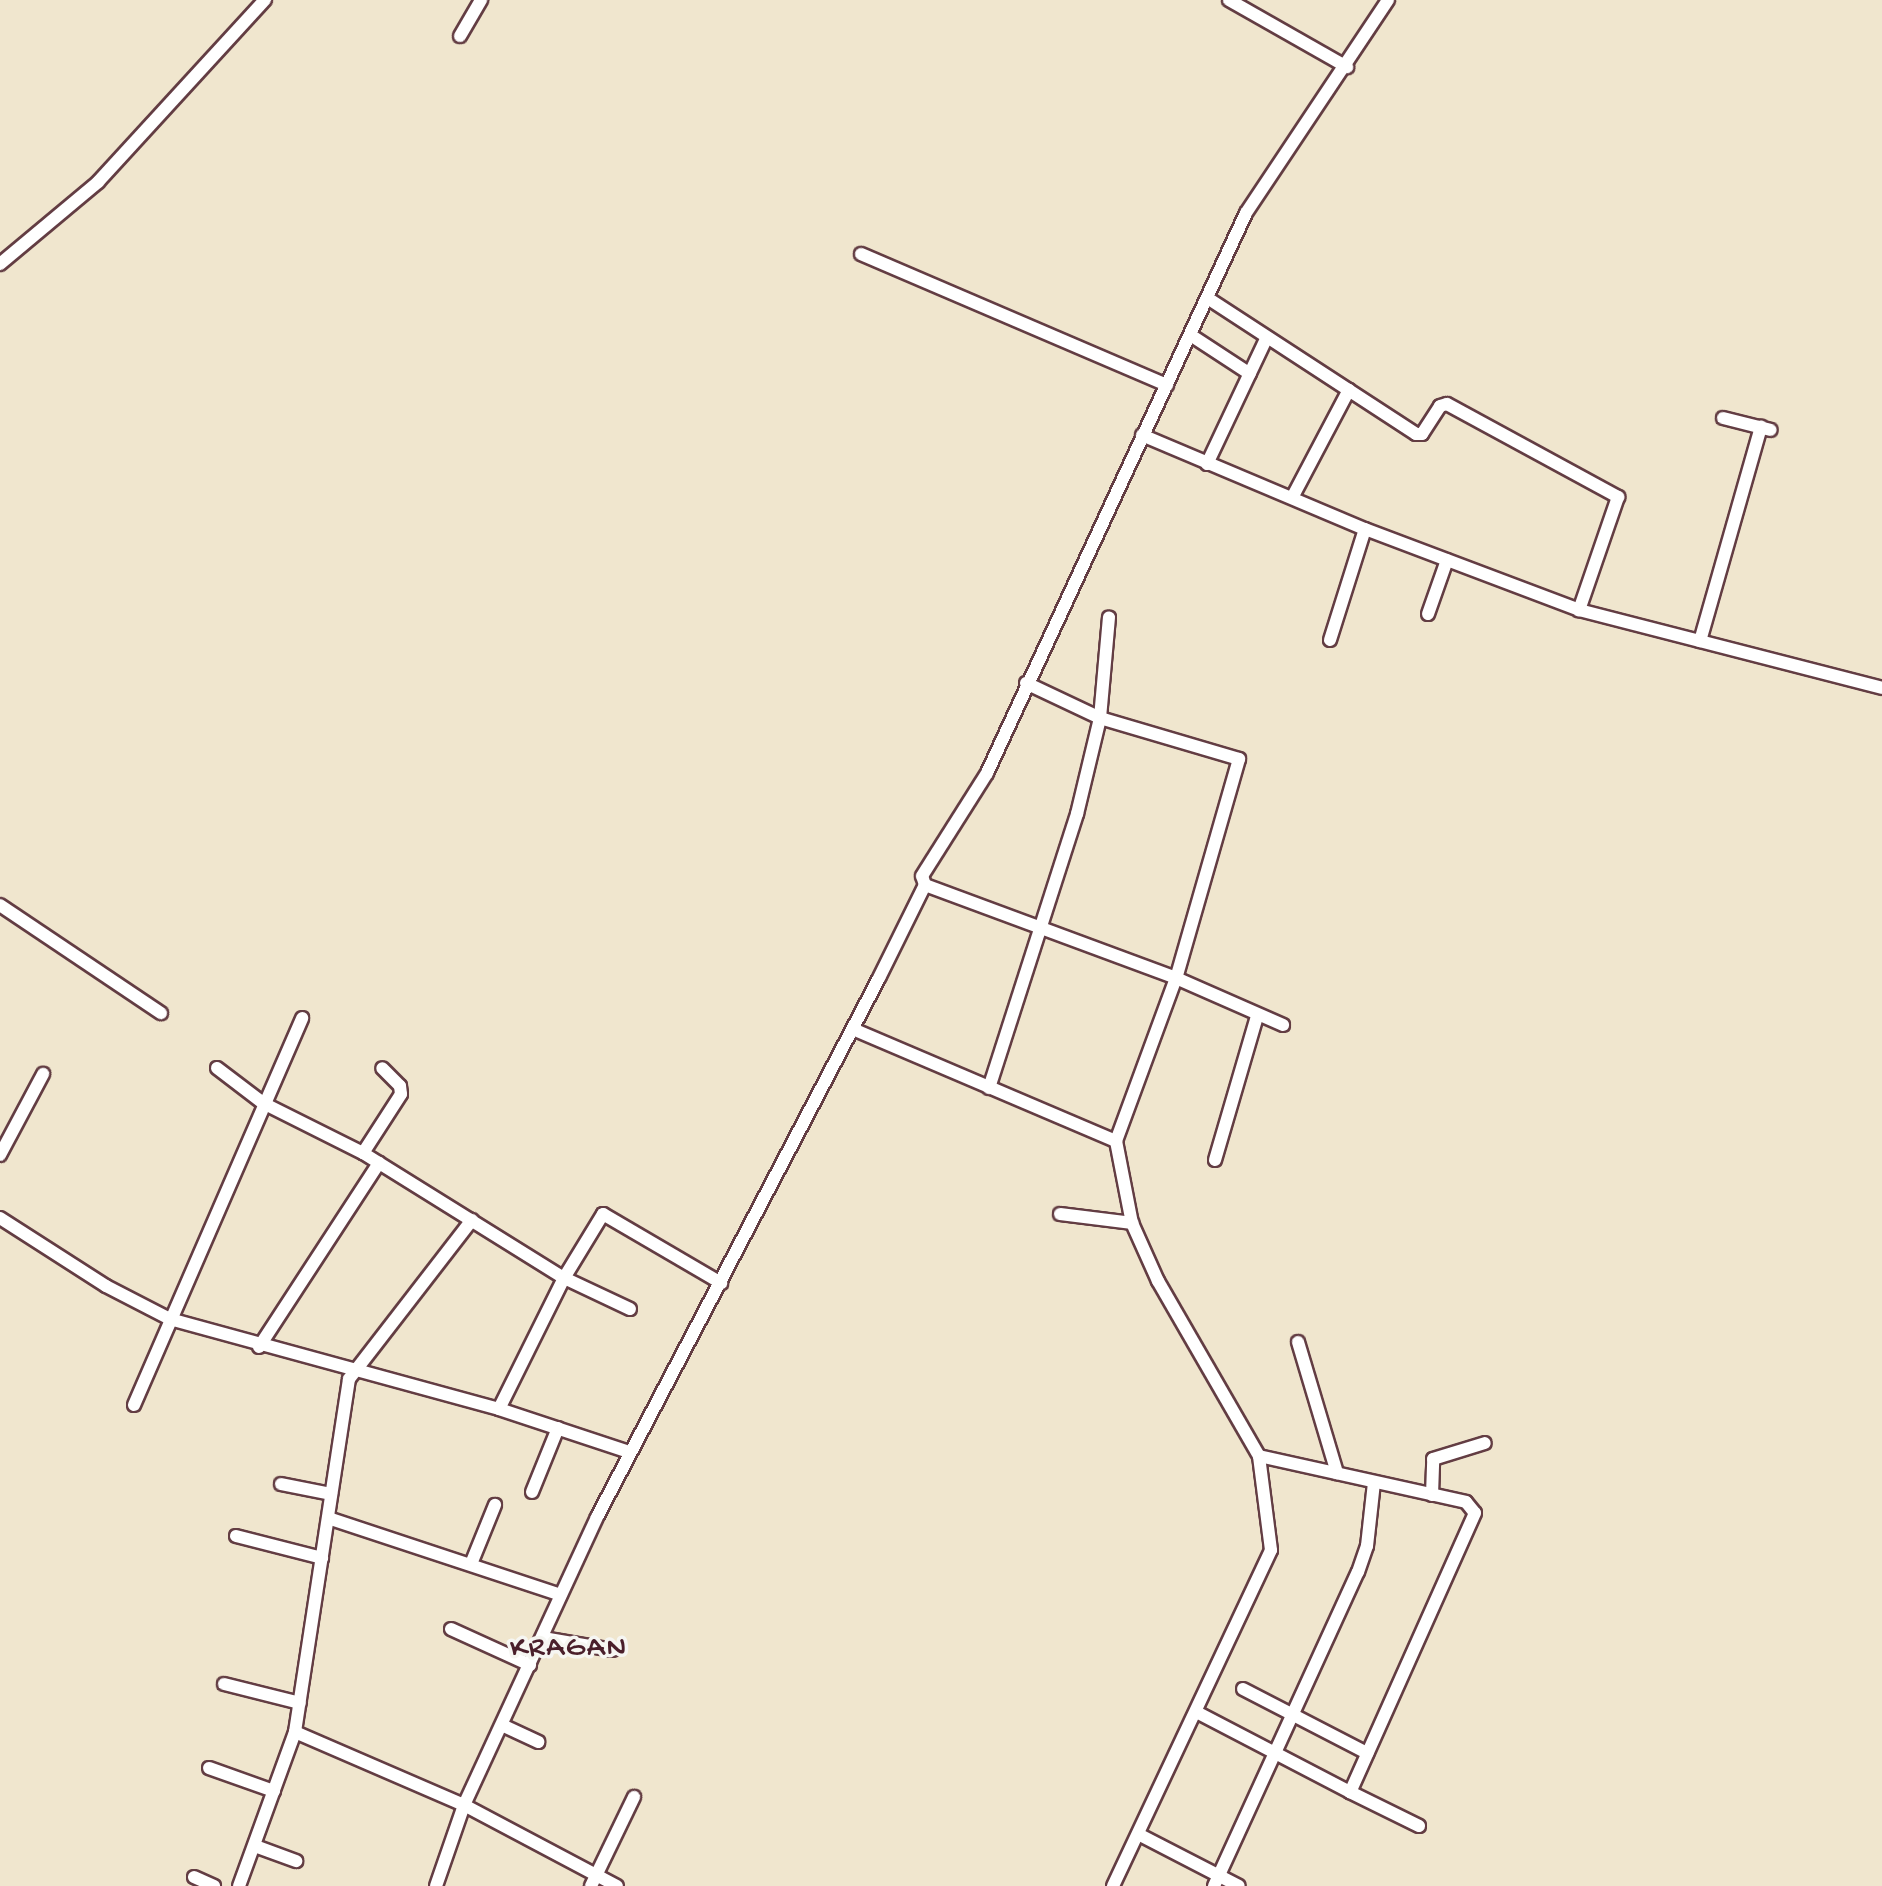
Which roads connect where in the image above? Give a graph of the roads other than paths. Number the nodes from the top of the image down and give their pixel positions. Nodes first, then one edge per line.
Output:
1 (249, 0) edge
2 (481, 0) edge
3 (1229, 0) edge
4 (1388, 0) edge
5 (264, 3) edge
6 (460, 36) dead end
7 (1347, 67) junction
8 (861, 254) dead end
9 (0, 264) edge
10 (1209, 299) junction
11 (1192, 336) junction
12 (1267, 337) junction
13 (1250, 374) junction
14 (1167, 385) junction
15 (1349, 390) junction
16 (1723, 418) dead end
17 (1142, 435) junction
18 (1207, 464) junction
19 (1293, 496) junction
20 (1365, 529) junction
21 (1447, 560) junction
22 (1579, 610) junction
23 (1428, 614) dead end
24 (1109, 617) dead end
25 (1330, 640) dead end
26 (1700, 641) junction
27 (1026, 683) junction
28 (1882, 688) edge
29 (1100, 718) junction
30 (925, 885) junction
31 (0, 905) edge
32 (1039, 931) junction
33 (1176, 978) junction
34 (161, 1013) dead end
35 (1257, 1016) junction
36 (302, 1018) dead end
37 (1283, 1025) dead end
38 (853, 1029) junction
39 (217, 1068) dead end
40 (382, 1068) dead end
41 (43, 1074) dead end
42 (989, 1088) junction
43 (263, 1103) junction
44 (1116, 1141) junction
45 (363, 1153) junction
46 (0, 1155) edge
47 (1215, 1160) dead end
48 (379, 1163) junction
49 (1060, 1214) dead end
50 (0, 1218) edge
51 (472, 1220) junction
52 (1132, 1223) junction
53 (564, 1278) junction
54 (721, 1283) junction
55 (630, 1309) dead end
56 (170, 1319) junction
57 (1298, 1342) dead end
58 (259, 1347) junction
59 (356, 1368) junction
60 (134, 1405) dead end
61 (499, 1409) junction
62 (558, 1428) junction
63 (1485, 1443) dead end
64 (629, 1452) junction
65 (1259, 1456) junction
66 (1337, 1473) junction
67 (1374, 1483) junction
68 (281, 1484) dead end
69 (532, 1492) dead end
70 (331, 1494) junction
71 (1432, 1495) junction
72 (495, 1505) dead end
73 (328, 1518) junction
74 (236, 1536) dead end
75 (322, 1558) junction
76 (471, 1564) junction
77 (561, 1595) junction
78 (451, 1629) dead end
79 (543, 1638) junction
80 (613, 1650) dead end
81 (530, 1665) junction
82 (224, 1684) dead end
83 (1243, 1689) dead end
84 (300, 1703) junction
85 (1198, 1713) junction
86 (1292, 1718) junction
87 (504, 1726) junction
88 (295, 1732) junction
89 (539, 1742) dead end
90 (1277, 1752) junction
91 (1367, 1753) junction
92 (209, 1768) dead end
93 (274, 1791) junction
94 (1350, 1792) junction
95 (634, 1797) dead end
96 (464, 1805) junction
97 (1419, 1826) dead end
98 (1140, 1835) junction
99 (255, 1846) junction
100 (296, 1861) dead end
101 (194, 1877) dead end
102 (594, 1881) edge
103 (1216, 1882) edge
104 (214, 1886) edge
105 (239, 1886) edge
106 (436, 1886) edge
107 (617, 1886) edge
108 (1113, 1886) edge
109 (1239, 1886) edge

1 - 5 street
2 - 6 street
3 - 7 street
4 - 7 street
5 - 9 street
7 - 10 street
8 - 14 street
10 - 11 street
10 - 12 street
11 - 13 street
11 - 14 street
12 - 13 street
12 - 15 street
13 - 18 street
14 - 17 street
15 - 19 street
15 - 22 street
16 - 26 street
17 - 18 street
17 - 27 street
18 - 19 street
19 - 20 street
20 - 21 street
20 - 25 street
21 - 22 street
21 - 23 street
22 - 26 street
24 - 29 street
26 - 28 street
27 - 29 street
27 - 30 street
29 - 32 street
29 - 33 street
30 - 32 street
30 - 38 street
31 - 34 street
32 - 33 street
32 - 42 street
33 - 35 street
33 - 44 street
35 - 37 street
35 - 47 street
36 - 43 street
38 - 42 street
38 - 54 street
39 - 43 street
40 - 45 street
41 - 46 street
42 - 44 street
43 - 45 street
43 - 56 street
44 - 52 street
45 - 48 street
48 - 51 street
48 - 58 street
49 - 52 street
50 - 56 street
51 - 53 street
51 - 59 street
52 - 65 street
53 - 54 street
53 - 55 street
53 - 61 street
54 - 64 street
56 - 58 street
56 - 60 street
57 - 66 street
58 - 59 street
59 - 61 street
59 - 70 street
61 - 62 street
62 - 64 street
62 - 69 street
63 - 71 street
64 - 77 street
65 - 66 street
65 - 85 street
66 - 67 street
67 - 71 street
67 - 86 street
68 - 70 street
70 - 73 street
71 - 91 street
72 - 76 street
73 - 75 street
73 - 76 street
74 - 75 street
75 - 84 street
76 - 77 street
77 - 79 street
78 - 81 street
79 - 80 street
79 - 81 street
81 - 87 street
82 - 84 street
83 - 86 street
84 - 88 street
85 - 90 street
85 - 98 street
86 - 90 street
86 - 91 street
87 - 89 street
87 - 96 street
88 - 93 street
88 - 96 street
90 - 94 street
90 - 103 street
91 - 94 street
92 - 93 street
93 - 99 street
94 - 97 street
95 - 102 street
96 - 102 street
96 - 106 street
98 - 103 street
98 - 108 street
99 - 100 street
99 - 105 street
101 - 104 street
102 - 107 street
103 - 109 street

